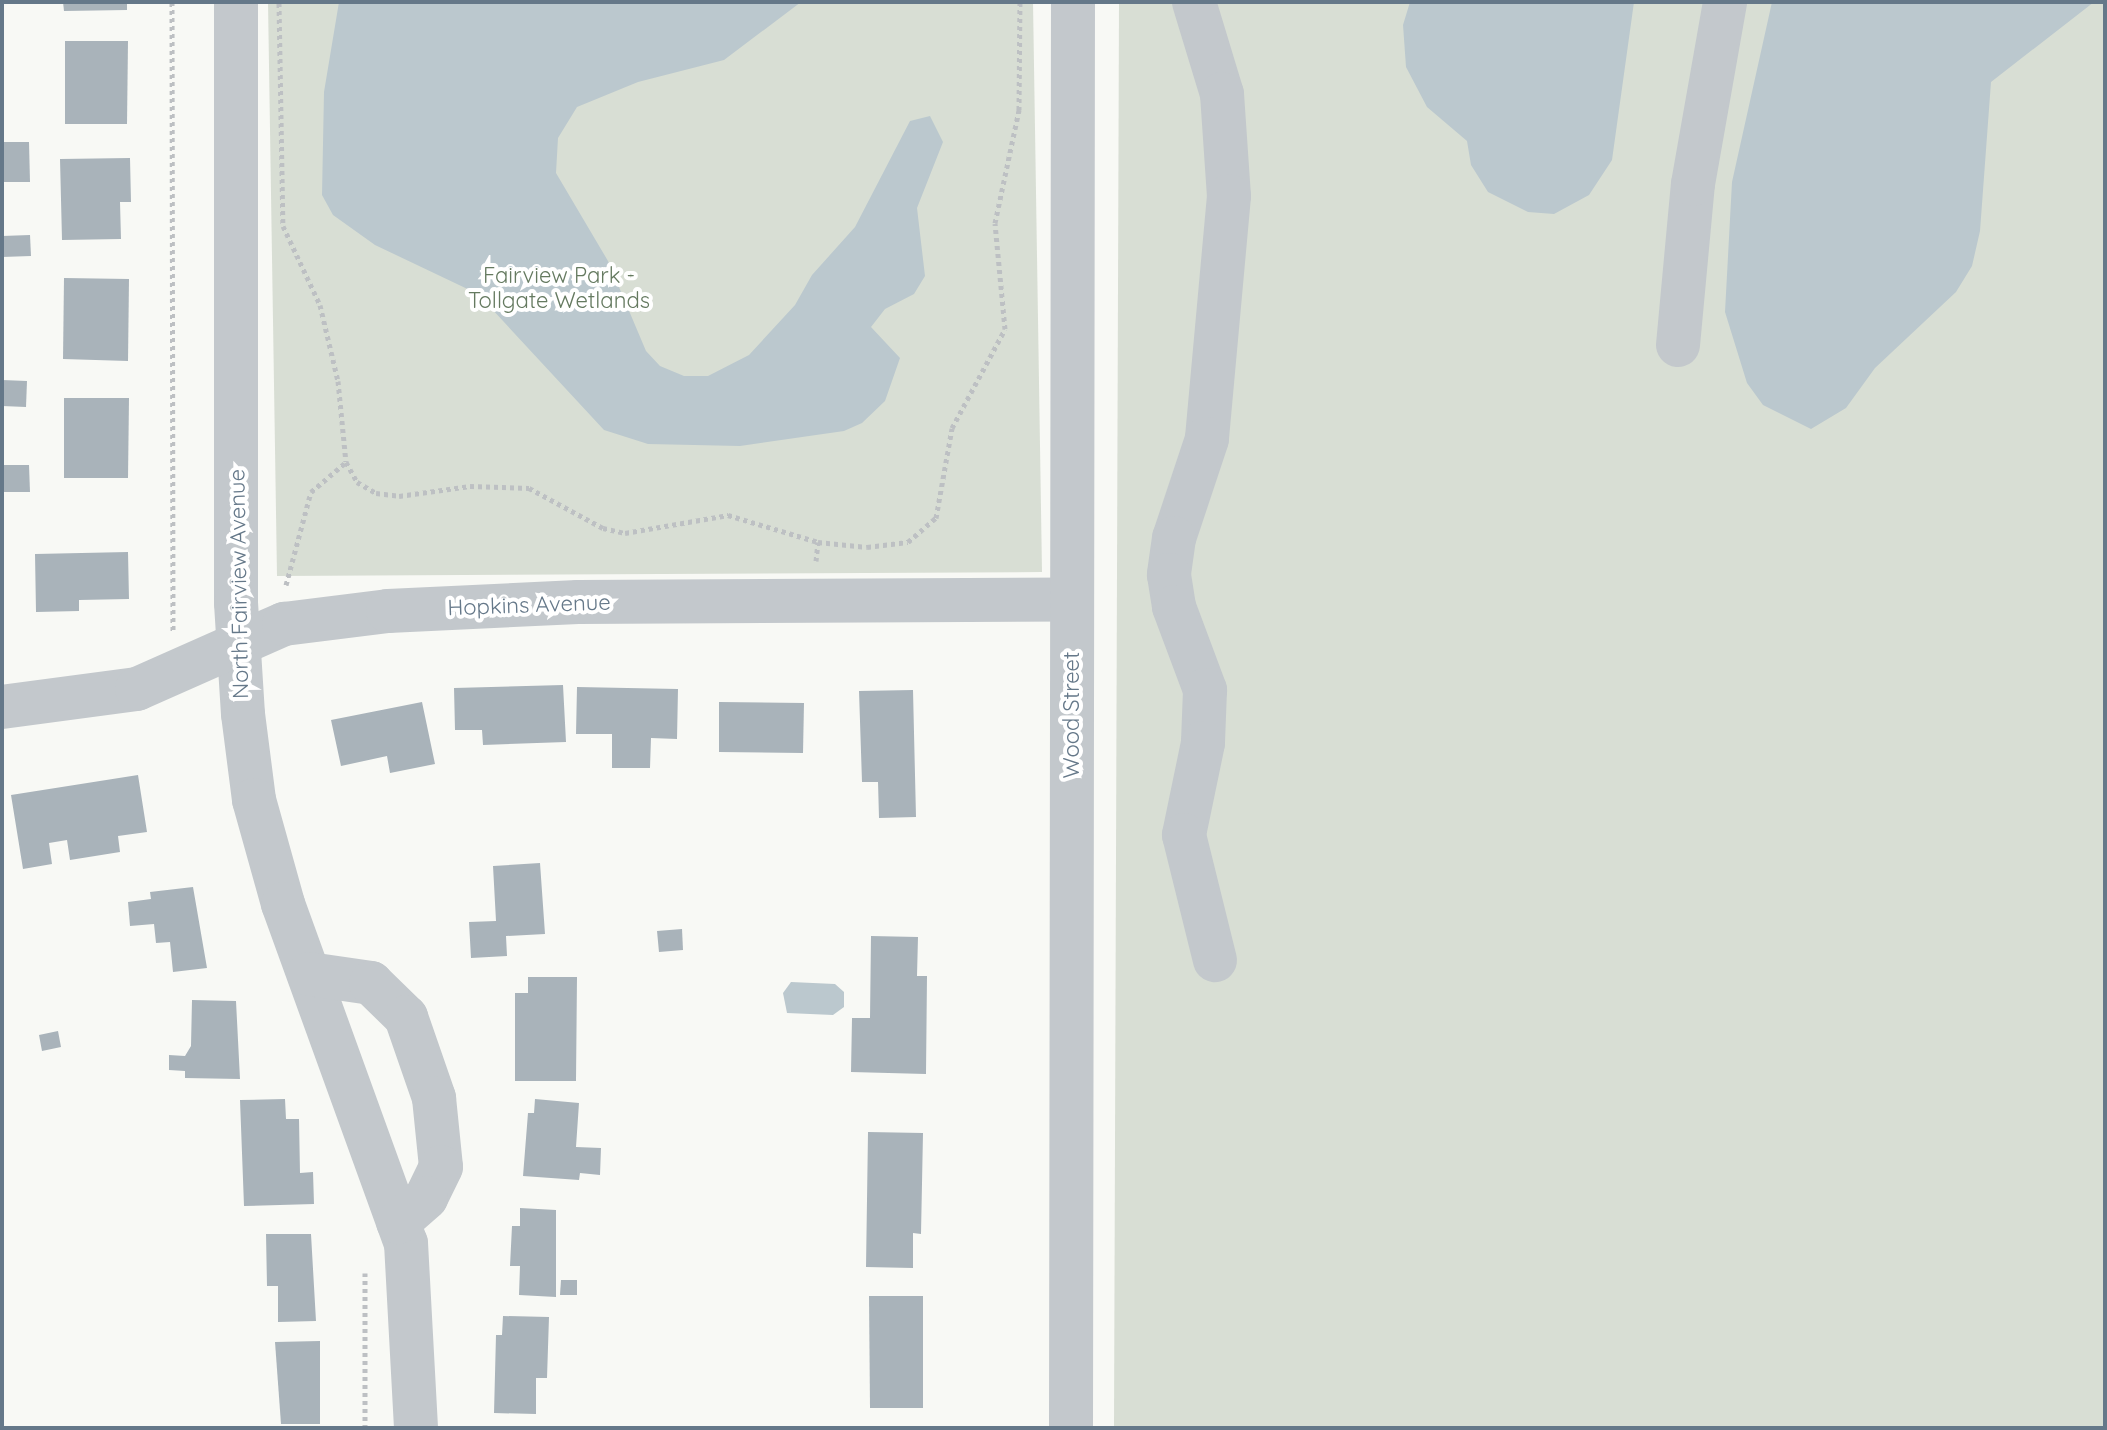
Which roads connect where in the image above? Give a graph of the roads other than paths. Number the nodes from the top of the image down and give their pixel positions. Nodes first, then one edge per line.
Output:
1 (236, 2) edge
2 (1073, 2) edge
3 (1194, 2) edge
4 (1725, 2) edge
5 (1678, 345) dead end
6 (1072, 599) junction
7 (236, 624) junction
8 (2, 707) edge
9 (1215, 960) dead end
10 (309, 974) junction
11 (398, 1222) junction
12 (416, 1428) edge
13 (1071, 1428) edge

1 - 7 street, North Fairview Avenue
2 - 6 street, Wood Street
3 - 9 street
4 - 5 street
6 - 7 street, Hopkins Avenue
6 - 13 street, Wood Street
7 - 8 street, Hopkins Avenue
7 - 10 street, North Fairview Avenue
10 - 11 street, North Fairview Avenue
10 - 11 street
11 - 12 street, North Fairview Avenue

